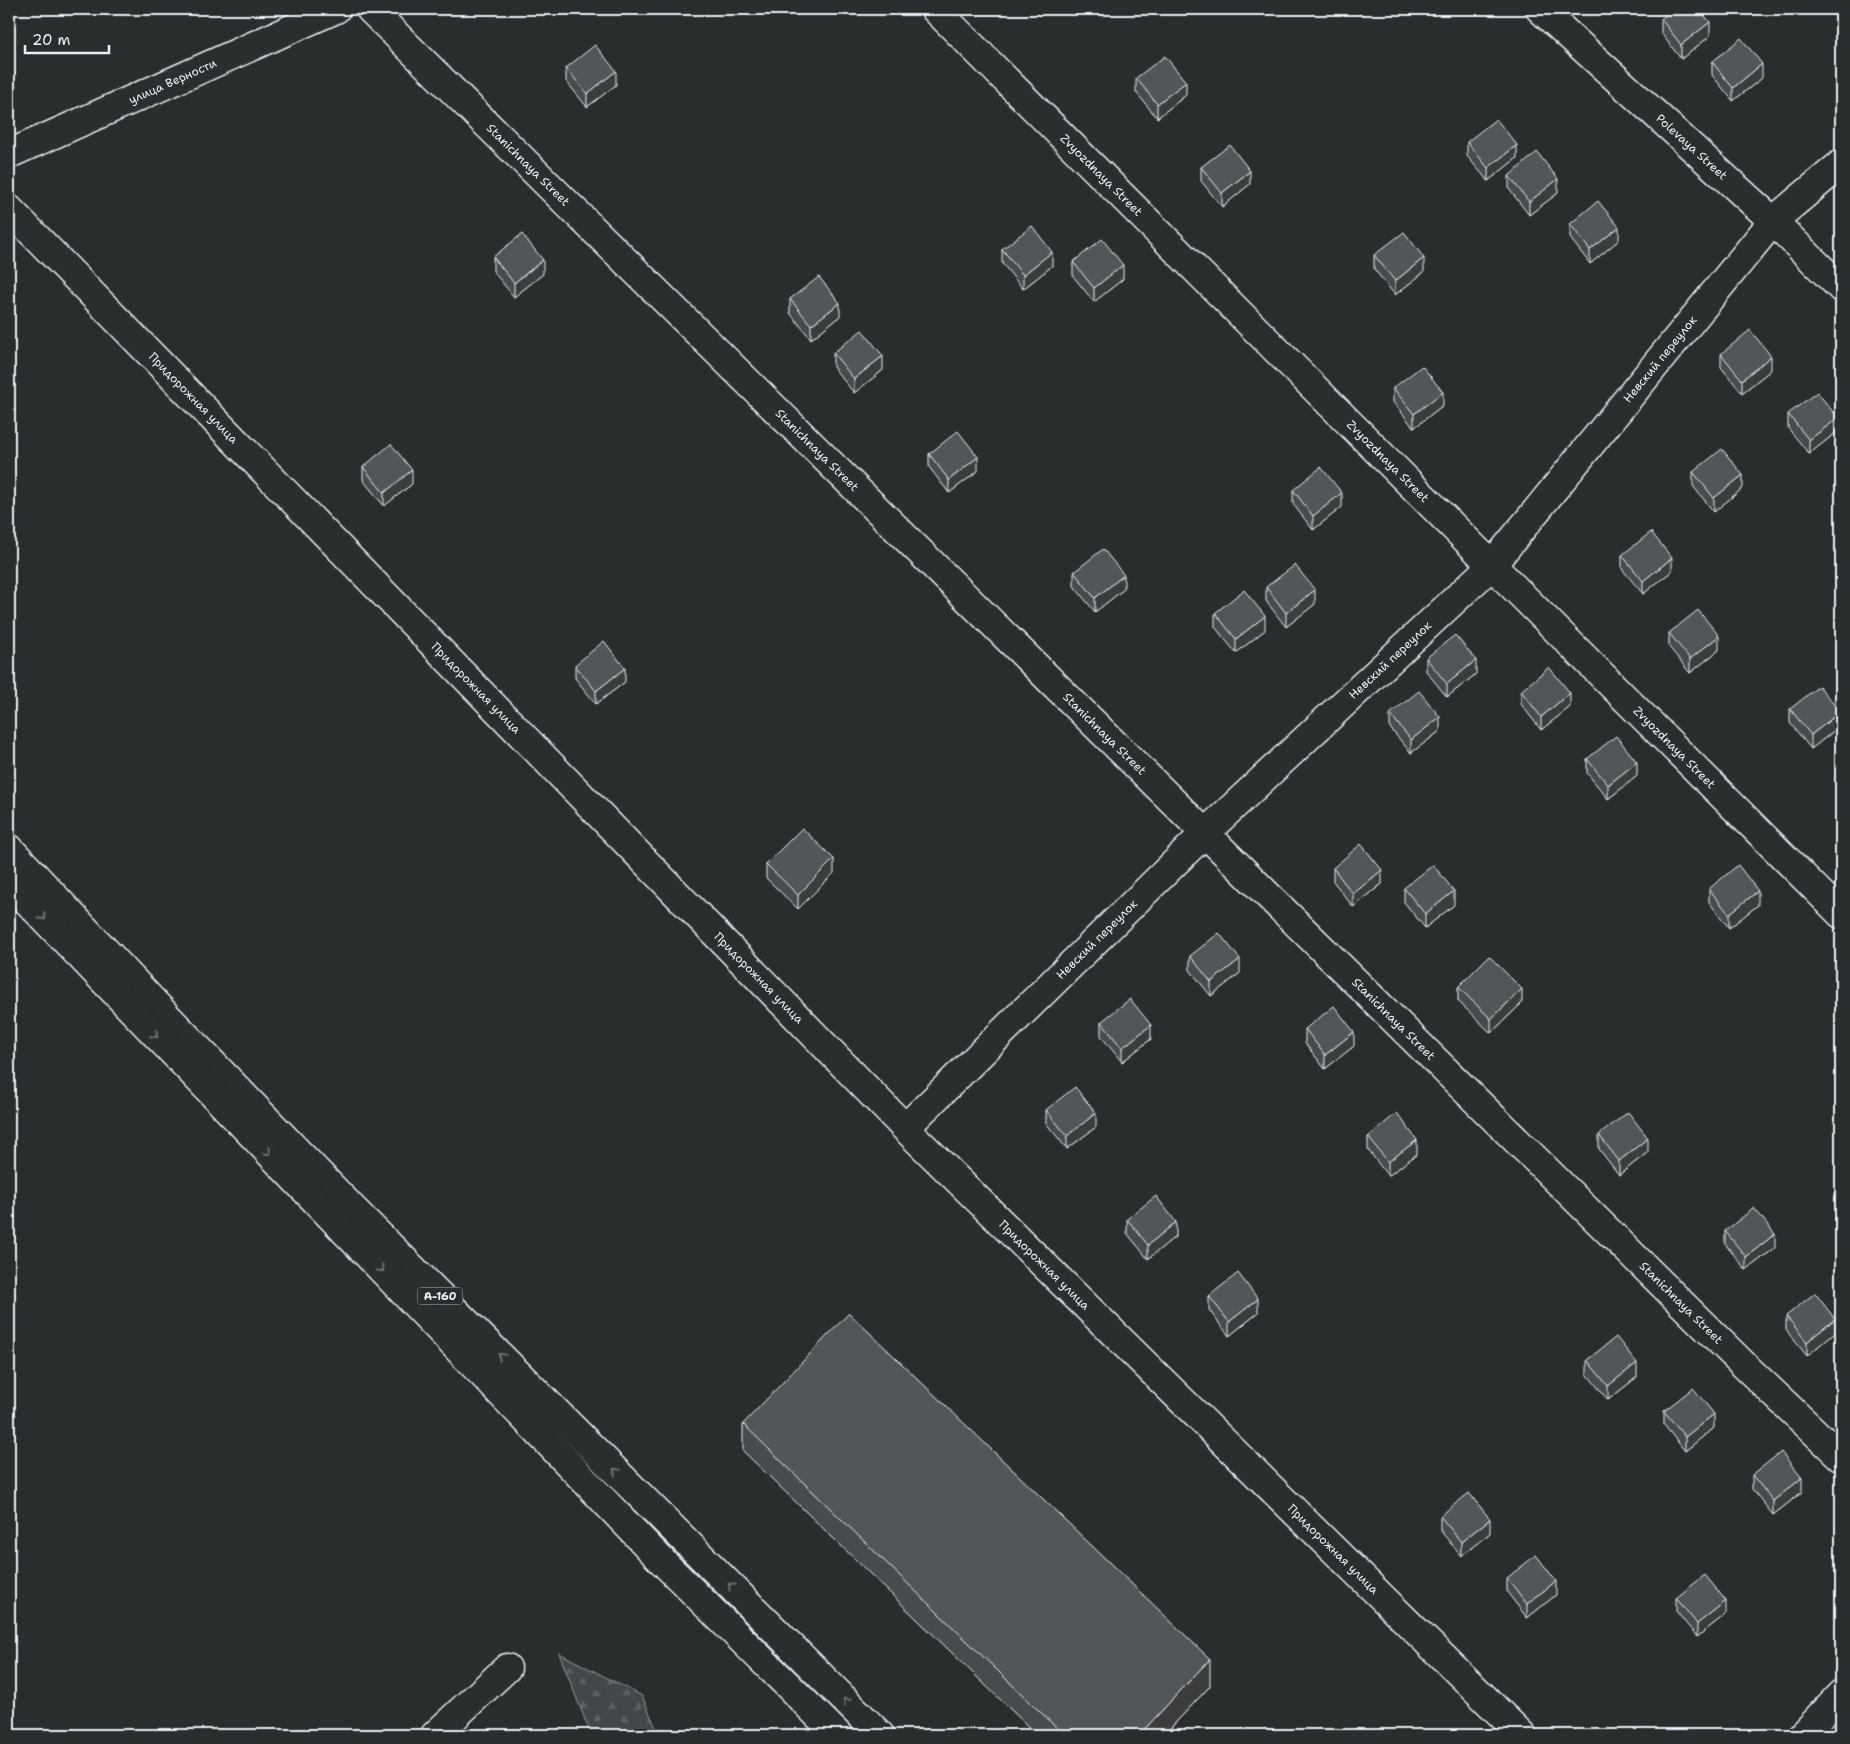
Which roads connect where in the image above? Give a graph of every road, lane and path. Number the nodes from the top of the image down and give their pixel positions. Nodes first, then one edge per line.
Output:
1 (336, 9) edge
2 (370, 9) edge
3 (935, 9) edge
4 (1540, 9) edge
5 (9, 154) edge
6 (1841, 164) edge
7 (9, 209) edge
8 (1773, 221) junction
9 (1841, 288) edge
10 (1492, 565) junction
11 (1205, 833) junction
12 (9, 848) edge
13 (9, 882) edge
14 (1841, 914) edge
15 (905, 1128) junction
16 (1841, 1457) edge
17 (507, 1668) dead end
18 (1841, 1694) edge
19 (435, 1735) edge
20 (838, 1735) edge
21 (880, 1735) edge
22 (1522, 1735) edge
23 (1802, 1735) edge

1 - 5 main road, улица Верности
2 - 11 main road, Stanichnaya Street
3 - 10 main road, Zvyozdnaya Street
4 - 8 main road, Polevaya Street
6 - 8 main road, Невский переулок
7 - 15 main road, Придорожная улица
8 - 9 main road, Polevaya Street
8 - 10 main road, Невский переулок
10 - 11 main road, Невский переулок
10 - 14 main road, Zvyozdnaya Street
11 - 15 main road, Невский переулок
11 - 16 main road, Stanichnaya Street
21 -> 12 main road, А-160
13 -> 20 main road, А-160
15 - 22 main road, Придорожная улица
17 - 19 main road
18 - 23 main road

